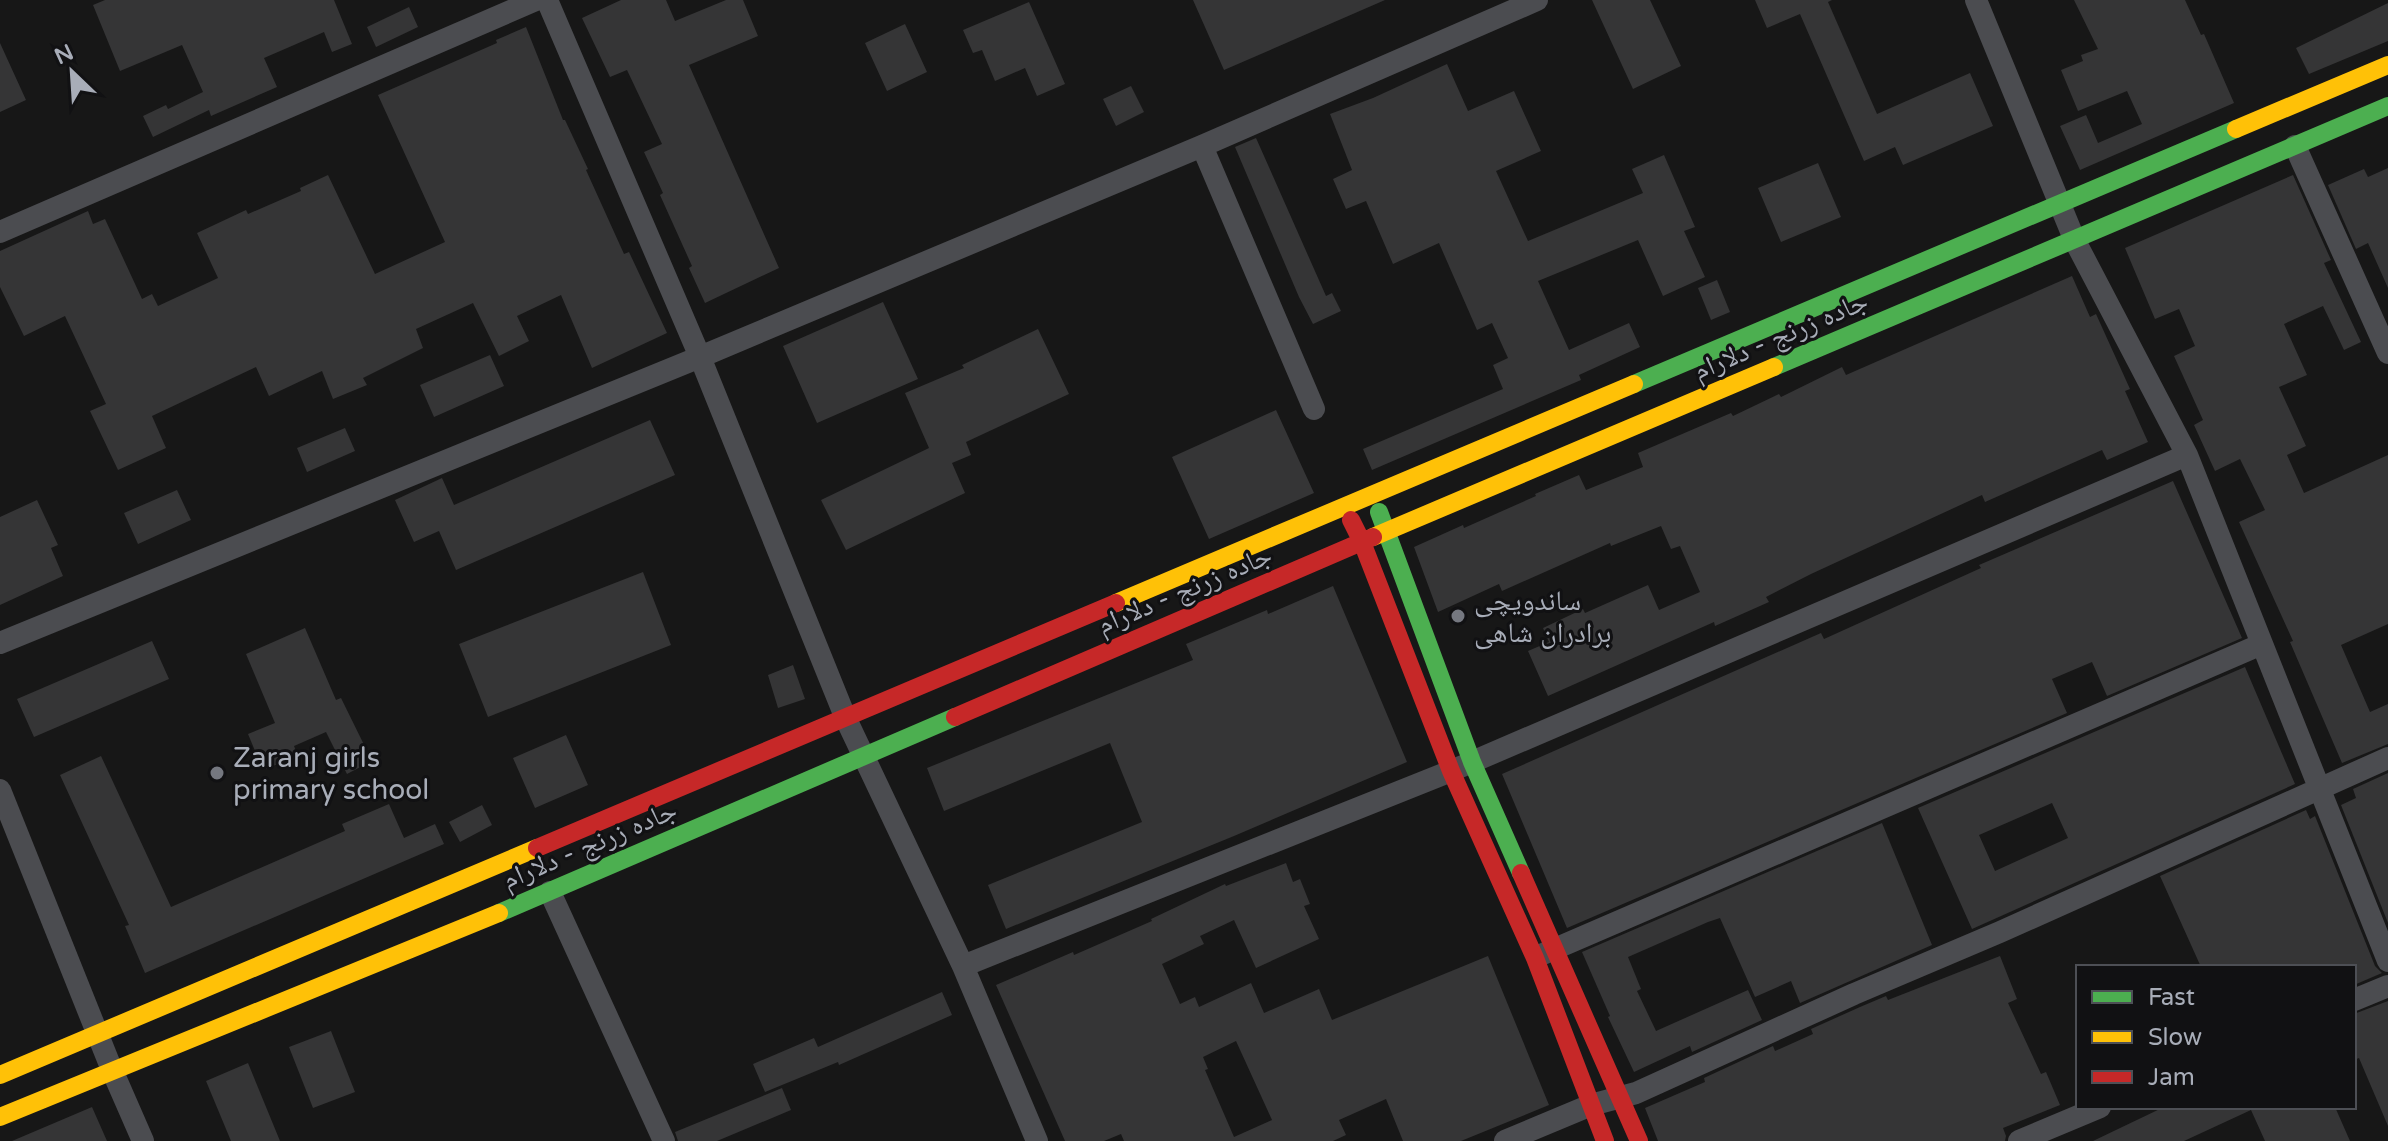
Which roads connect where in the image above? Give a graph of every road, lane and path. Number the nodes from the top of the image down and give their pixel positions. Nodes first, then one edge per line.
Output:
1 (536, 0) edge
2 (547, 0) edge
3 (1537, 0) edge
4 (1976, 0) edge
5 (2388, 65) edge
6 (2388, 106) edge
7 (1202, 146) junction
8 (2295, 146) junction
9 (2060, 202) junction
10 (0, 232) edge
11 (2075, 241) junction
12 (2388, 353) edge
13 (700, 357) junction
14 (1314, 409) dead end
15 (2187, 455) junction
16 (1371, 495) junction
17 (1344, 507) junction
18 (1388, 532) junction
19 (1362, 542) junction
20 (0, 643) edge
21 (2262, 644) junction
22 (846, 719) junction
23 (863, 758) junction
24 (2388, 758) edge
25 (1462, 766) junction
26 (0, 790) edge
27 (2319, 790) junction
28 (550, 892) junction
29 (1545, 953) junction
30 (2388, 961) edge
31 (963, 966) junction
32 (2388, 986) edge
33 (2356, 999) edge
34 (97, 1033) junction
35 (112, 1070) junction
36 (0, 1075) edge
37 (1620, 1097) junction
38 (1591, 1105) junction
39 (2095, 1109) edge
40 (0, 1117) edge
41 (143, 1141) edge
42 (664, 1141) edge
43 (1037, 1141) edge
44 (1505, 1141) edge
45 (1605, 1141) edge
46 (1639, 1141) edge
47 (2019, 1141) edge

1 - 10 street
2 - 13 street
3 - 7 street
4 - 9 street
5 - 9 main road, جاده زرنج - دلارام
6 - 8 main road, جاده زرنج - دلارام
7 - 13 street
7 - 14 street
8 - 11 main road, جاده زرنج - دلارام
8 - 12 street
9 - 11 street
9 - 16 main road, جاده زرنج - دلارام
11 - 15 street
11 - 18 main road, جاده زرنج - دلارام
13 - 20 street
13 - 22 street
15 - 21 street
15 - 25 street
16 - 17 main road, جاده زرنج - دلارام
16 - 18 main road
17 - 19 main road
17 - 22 main road, جاده زرنج - دلارام
18 - 19 main road, جاده زرنج - دلارام
18 - 25 main road
19 - 23 main road, جاده زرنج - دلارام
19 - 25 main road
21 - 27 street
21 - 29 street
22 - 23 street
22 - 34 main road, جاده زرنج - دلارام
23 - 28 main road, جاده زرنج - دلارام
23 - 31 street
24 - 27 street
25 - 29 main road
25 - 31 street
26 - 34 street
27 - 30 street
27 - 37 street
28 - 35 main road, جاده زرنج - دلارام
28 - 42 street
29 - 37 main road
29 - 38 main road
31 - 43 street
32 - 33 street
34 - 35 street
34 - 36 main road, جاده زرنج - دلارام
35 - 40 main road, جاده زرنج - دلارام
35 - 41 street
37 - 38 street
37 - 46 main road
38 - 44 street
38 - 45 main road
39 - 47 street

